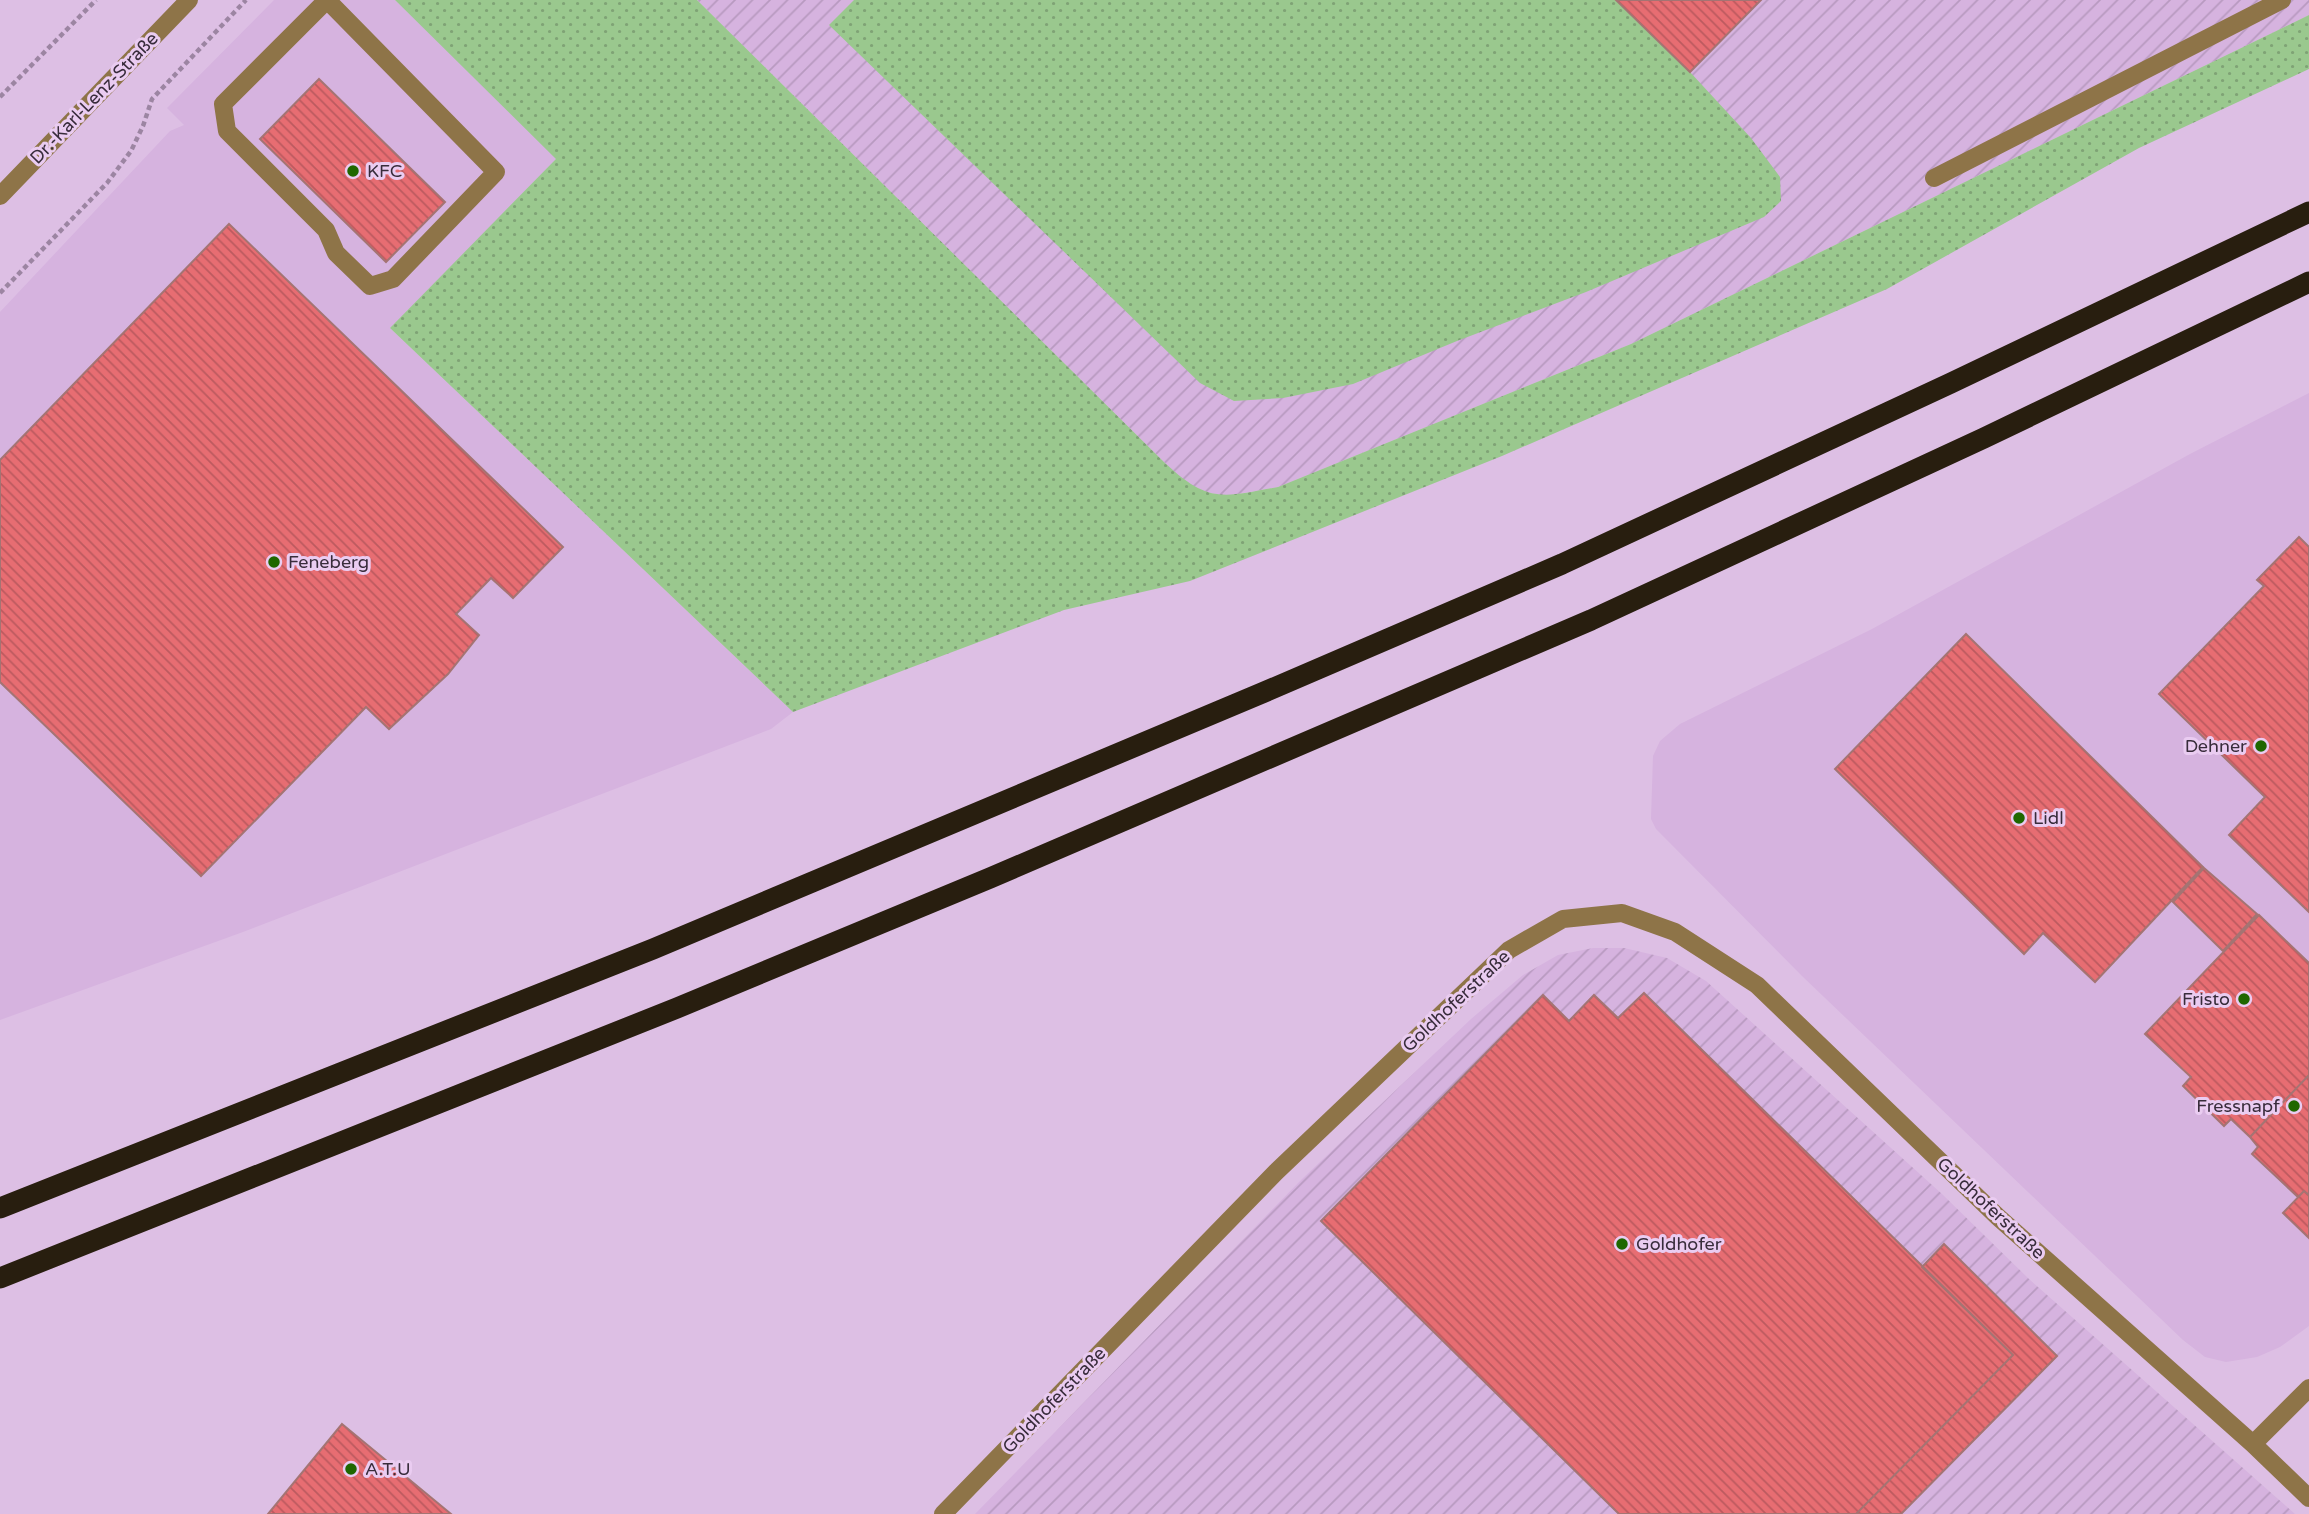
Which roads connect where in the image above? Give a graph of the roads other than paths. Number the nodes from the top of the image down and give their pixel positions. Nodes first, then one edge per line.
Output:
1 (189, 0) edge
2 (327, 0) edge
3 (2282, 0) edge
4 (1934, 178) dead end
5 (0, 196) edge
6 (2309, 212) edge
7 (2309, 282) edge
8 (0, 1208) edge
9 (0, 1278) edge
10 (2309, 1388) edge
11 (2253, 1444) junction
12 (2309, 1497) edge
13 (943, 1514) edge

1 - 5 street, Dr.-Karl-Lenz-Straße
2 - 2 street
3 - 4 street
6 - 8 highway
7 - 9 highway
10 - 11 street
11 - 12 street, Goldhoferstraße
11 - 13 street, Goldhoferstraße

